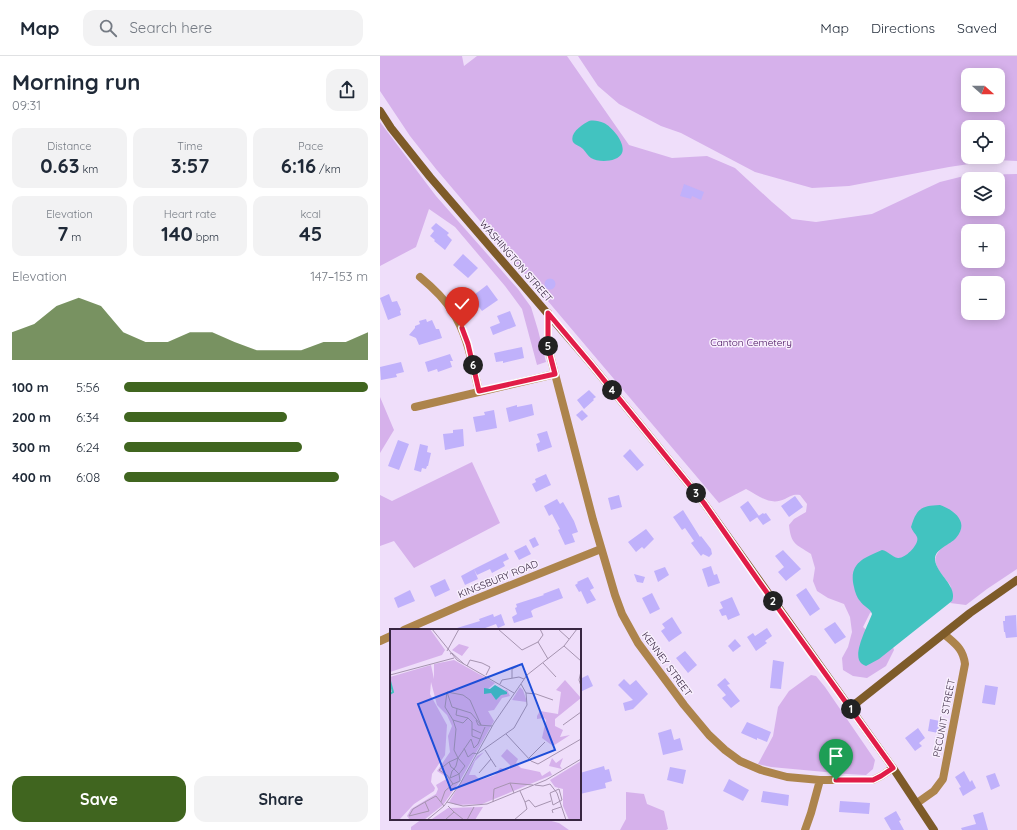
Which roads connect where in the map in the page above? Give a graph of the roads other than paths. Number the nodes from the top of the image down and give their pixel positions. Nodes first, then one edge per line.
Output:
1 (380, 111) edge
2 (420, 277) dead end
3 (548, 313) junction
4 (555, 374) junction
5 (479, 391) junction
6 (415, 407) dead end
7 (601, 549) junction
8 (1017, 580) edge
9 (406, 629) edge
10 (944, 634) junction
11 (390, 638) edge
12 (380, 641) edge
13 (850, 708) junction
14 (893, 768) junction
15 (820, 780) junction
16 (917, 803) junction
17 (804, 830) edge
18 (934, 830) edge

1 - 3 main road, WASHINGTON STREET
2 - 5 street
3 - 4 street, KENNEY STREET
3 - 13 main road, WASHINGTON STREET
4 - 5 street
4 - 7 street, KENNEY STREET
5 - 6 street
7 - 9 street, KINGSBURY ROAD
7 - 15 street, KENNEY STREET
8 - 10 main road
10 - 13 main road
10 - 16 street, PECUNIT STREET
11 - 12 street
13 - 14 main road, WASHINGTON STREET
14 - 15 street, KENNEY STREET
14 - 16 main road, WASHINGTON STREET
15 - 17 street
16 - 18 main road, WASHINGTON STREET

